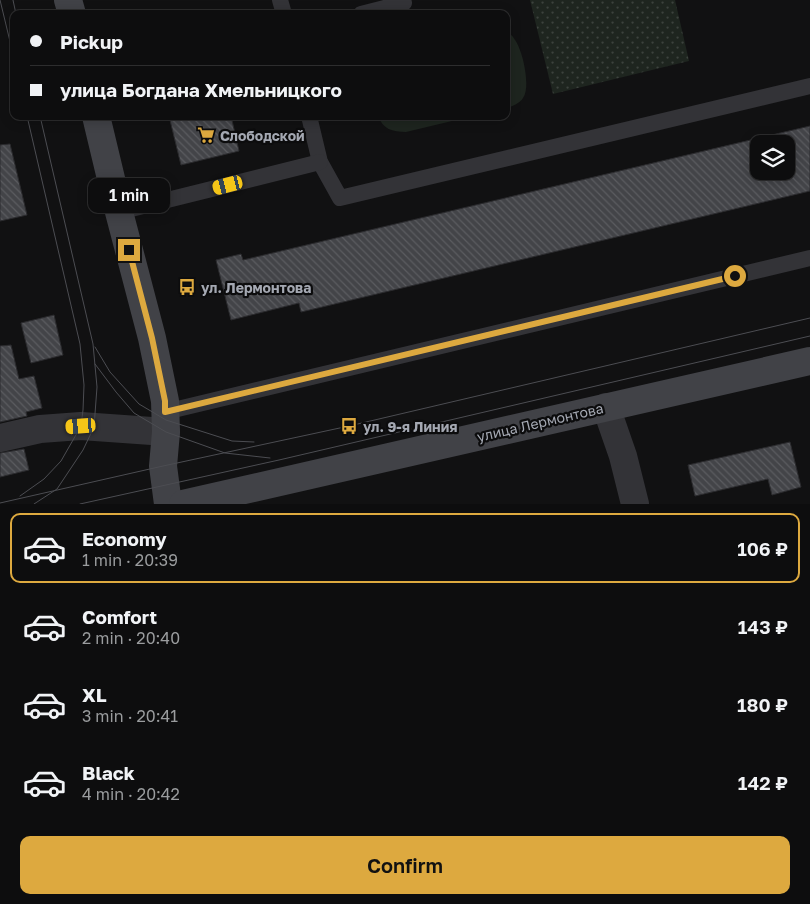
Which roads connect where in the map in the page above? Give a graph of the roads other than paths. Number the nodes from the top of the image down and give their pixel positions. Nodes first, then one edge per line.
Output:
1 (403, 0) edge
2 (377, 10) edge
3 (810, 86) edge
4 (97, 120) edge
5 (310, 120) edge
6 (320, 162) junction
7 (119, 212) junction
8 (810, 258) edge
9 (810, 361) edge
10 (606, 407) junction
11 (166, 422) junction
12 (0, 438) edge
13 (168, 504) edge
14 (183, 504) edge
15 (635, 504) edge

1 - 2 lane
3 - 6 lane
4 - 7 main road
5 - 6 lane
6 - 7 lane
7 - 11 main road
8 - 11 lane
9 - 10 main road, улица Лермонтова
10 - 14 main road, улица Лермонтова
10 - 15 street
11 - 12 street
11 - 13 main road

